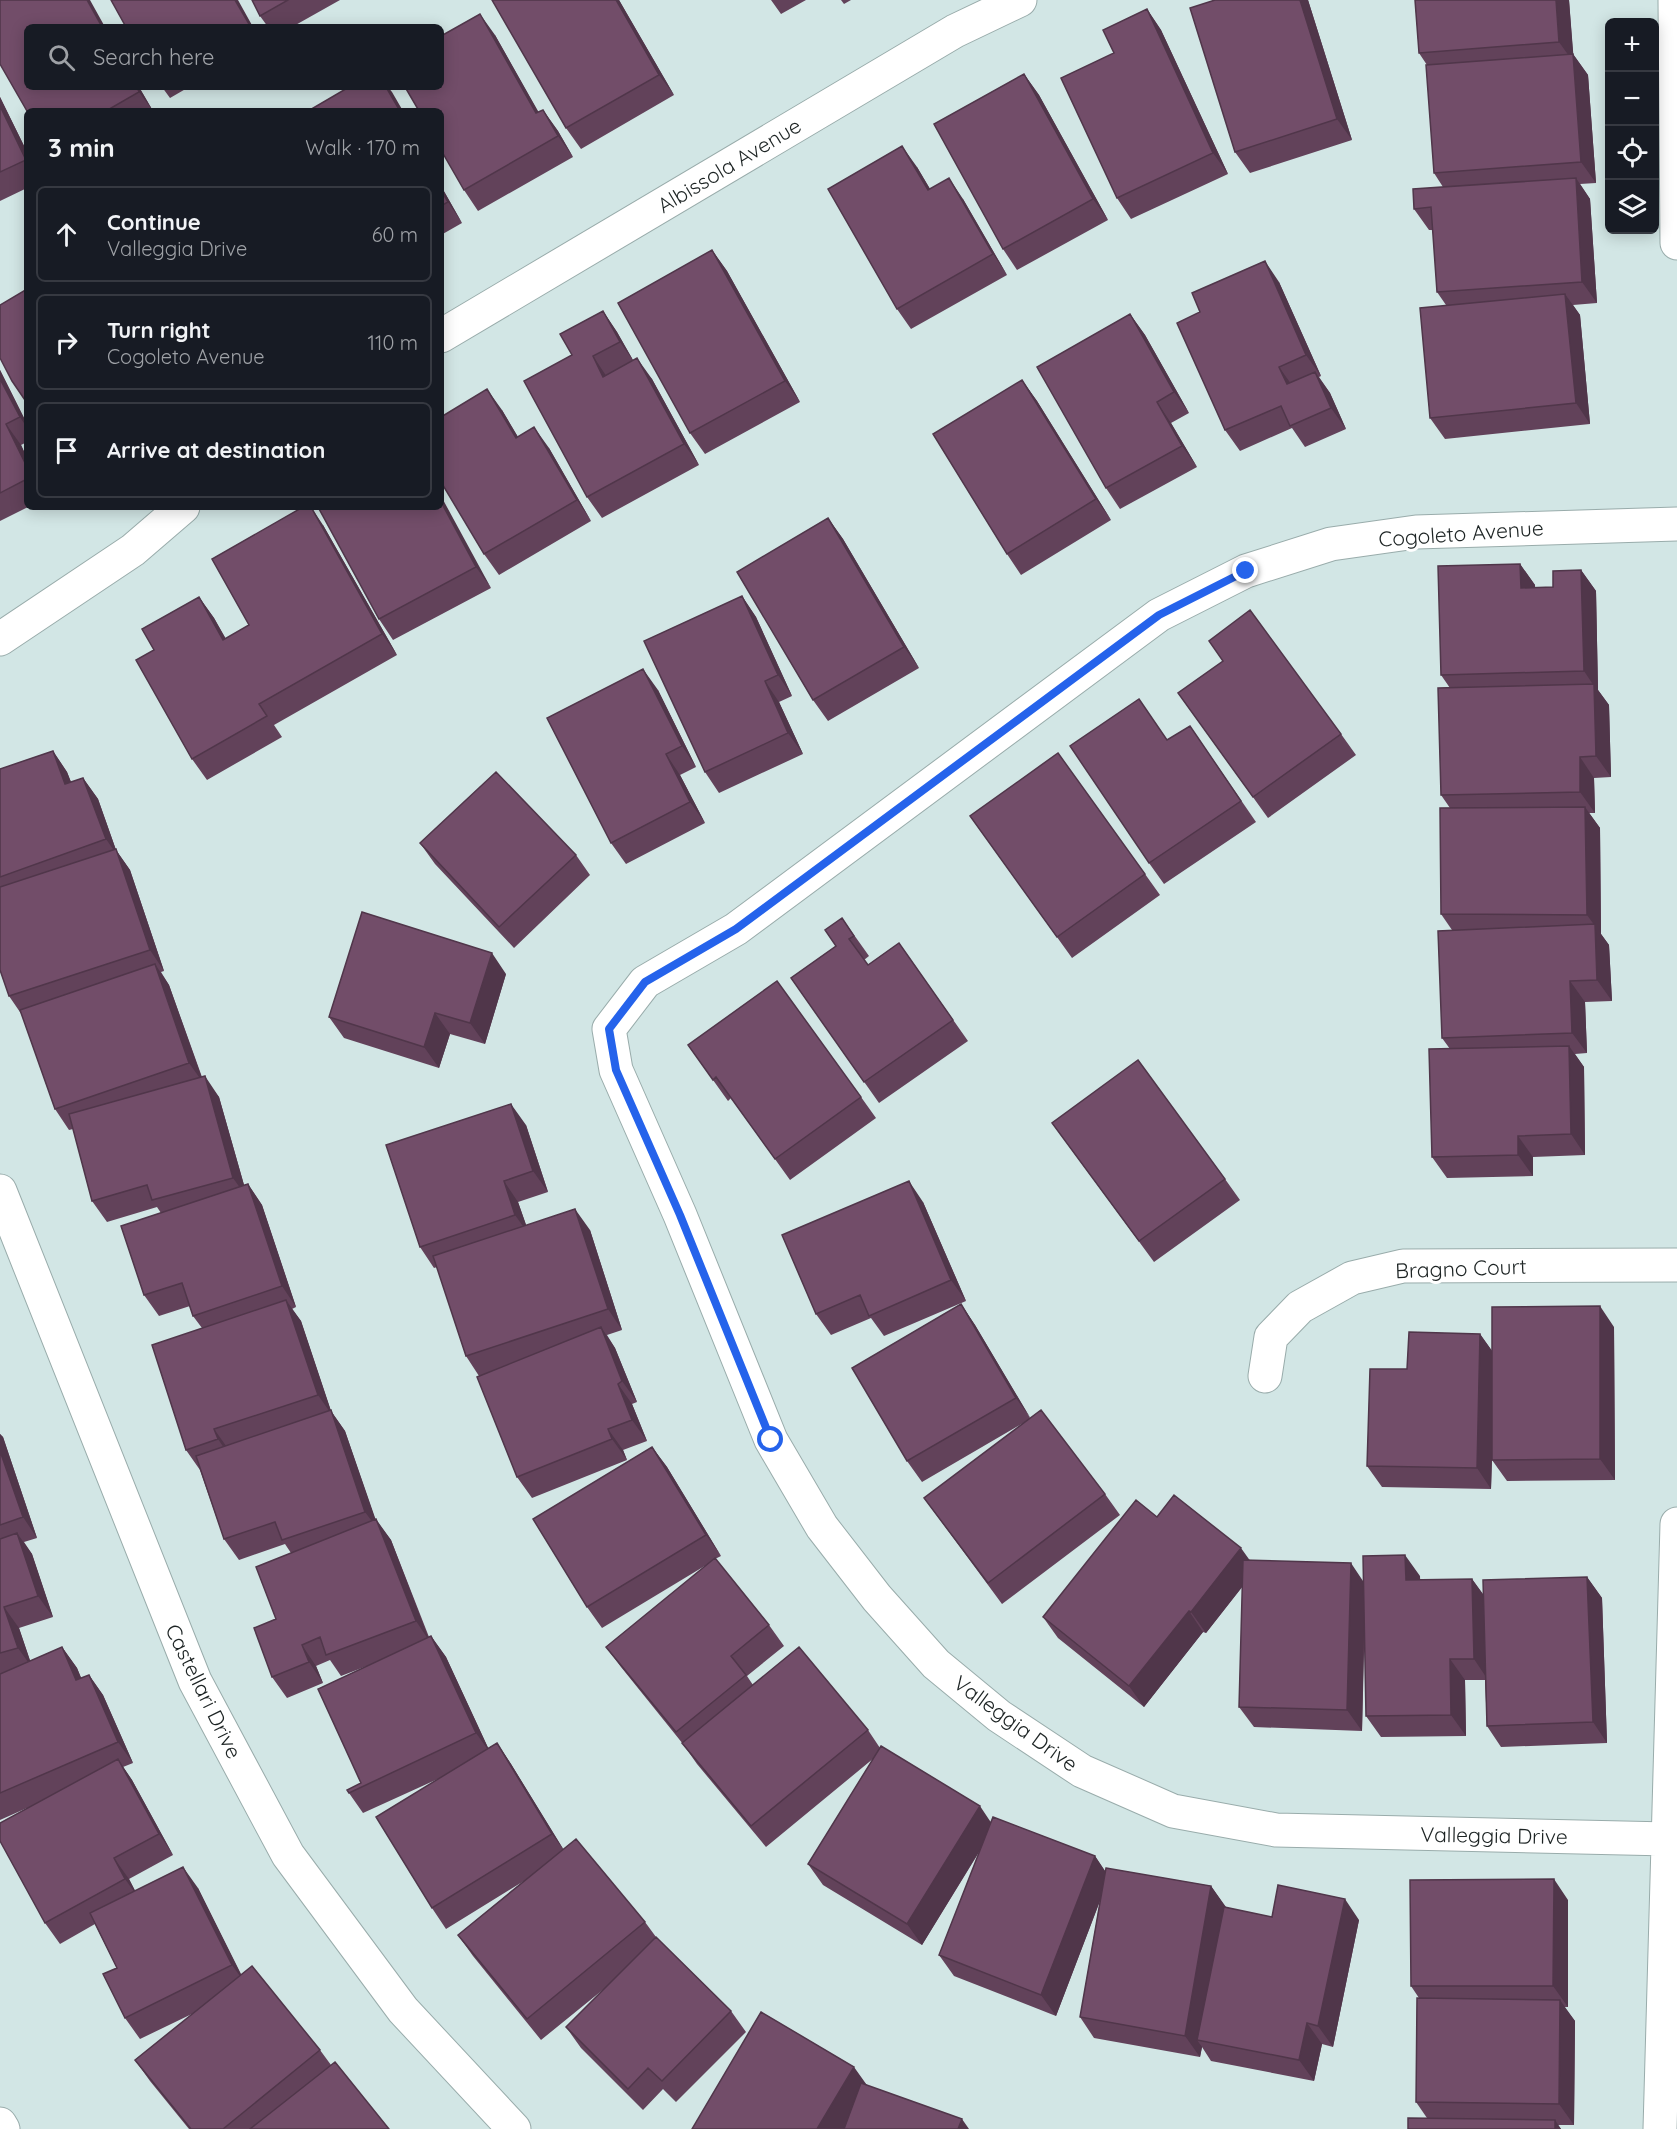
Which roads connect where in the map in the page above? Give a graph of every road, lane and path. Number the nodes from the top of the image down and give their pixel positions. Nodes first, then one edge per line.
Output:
1 (1020, 0) edge
2 (1675, 0) edge
3 (1677, 243) edge
4 (444, 334) edge
5 (180, 510) edge
6 (1677, 524) edge
7 (0, 639) edge
8 (609, 1029) joint
9 (0, 1191) edge
10 (1677, 1264) edge
11 (1265, 1376) dead end
12 (1677, 1524) edge
13 (1668, 1839) junction
14 (0, 2124) edge
15 (3, 2129) edge
16 (514, 2129) edge
17 (1660, 2129) edge

1 - 4 street, Albissola Avenue
2 - 3 street
5 - 7 street
6 - 8 street, Cogoleto Avenue
8 - 13 street, Valleggia Drive
9 - 16 street, Castellari Drive
10 - 11 street, Bragno Court
12 - 13 street
13 - 17 street
14 - 15 street

